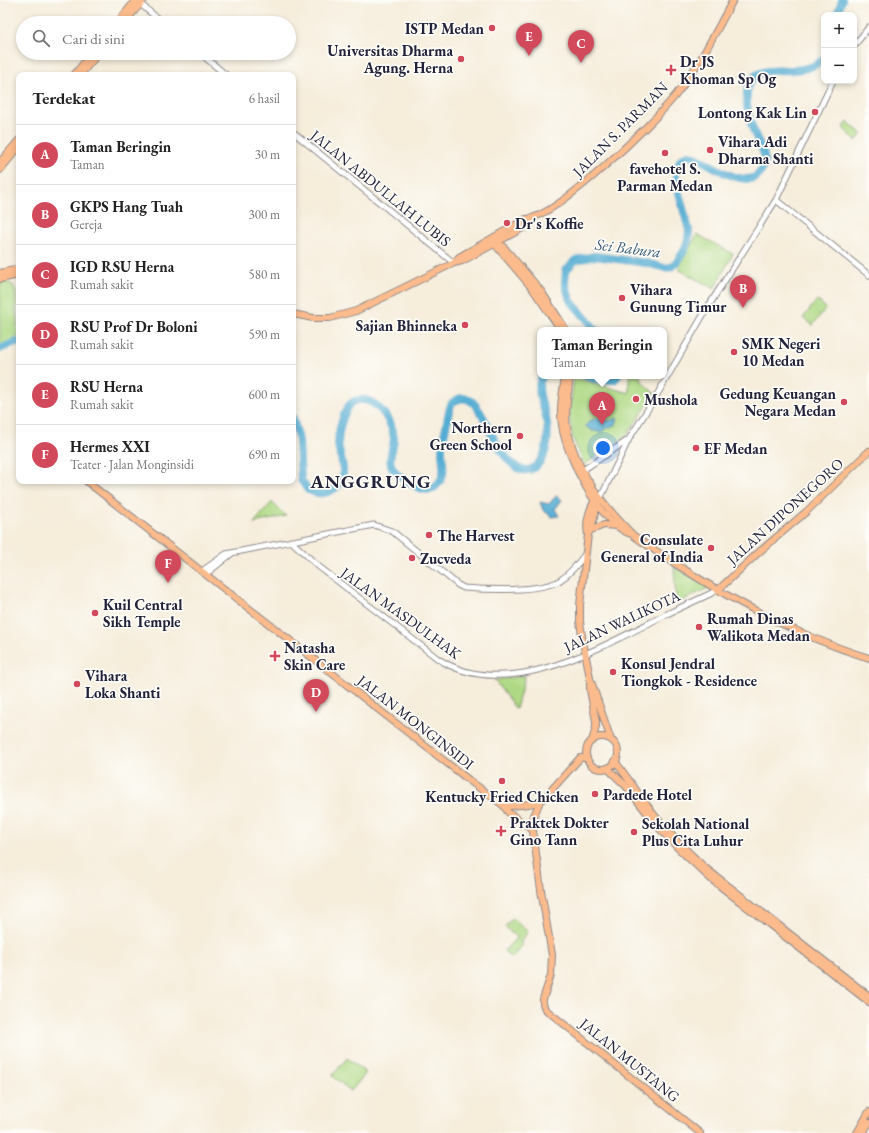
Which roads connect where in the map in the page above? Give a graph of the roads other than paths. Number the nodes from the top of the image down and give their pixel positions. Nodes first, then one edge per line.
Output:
1 (734, 0) edge
2 (139, 1) edge
3 (124, 16) edge
4 (129, 16) edge
5 (156, 16) edge
6 (869, 27) edge
7 (857, 42) edge
8 (86, 60) edge
9 (93, 60) edge
10 (208, 60) edge
11 (76, 72) edge
12 (83, 72) edge
13 (222, 72) edge
14 (832, 84) edge
15 (296, 134) edge
16 (16, 143) edge
17 (16, 151) edge
18 (0, 162) edge
19 (0, 170) edge
20 (776, 200) junction
21 (495, 241) junction
22 (486, 248) junction
23 (504, 255) junction
24 (454, 263) junction
25 (16, 270) edge
26 (0, 274) edge
27 (869, 275) edge
28 (16, 276) edge
29 (0, 279) edge
30 (296, 315) edge
31 (558, 327) edge
32 (564, 327) edge
33 (667, 377) edge
34 (565, 379) edge
35 (569, 379) edge
36 (666, 379) edge
37 (566, 388) junction
38 (629, 439) junction
39 (869, 451) edge
40 (583, 470) junction
41 (90, 484) edge
42 (597, 500) junction
43 (617, 526) junction
44 (589, 532) junction
45 (632, 534) junction
46 (290, 541) junction
47 (585, 554) junction
48 (204, 572) junction
49 (718, 590) junction
50 (585, 655) junction
51 (869, 658) edge
52 (534, 670) joint
53 (590, 678) junction
54 (610, 740) junction
55 (592, 741) junction
56 (587, 758) junction
57 (616, 762) junction
58 (607, 768) junction
59 (540, 800) junction
60 (503, 805) junction
61 (533, 830) junction
62 (869, 996) edge
63 (869, 1002) edge
64 (869, 1112) edge
65 (865, 1127) edge
66 (700, 1133) edge
67 (857, 1133) edge

1 - 21 main road, JALAN S. PARMAN
2 - 3 main road
2 - 4 main road
2 - 5 street
6 - 7 street
8 - 11 main road
9 - 12 main road
10 - 13 street
14 - 20 street
15 - 24 street, JALAN ABDULLAH LUBIS
16 - 18 main road
17 - 19 main road
20 - 27 street
20 - 33 street
21 - 22 main road
21 - 23 main road
21 - 24 main road
21 - 32 main road
22 - 23 main road
22 - 24 main road
23 - 31 main road
24 - 30 main road
25 - 26 main road
28 - 29 main road
34 - 37 main road
35 - 37 main road
36 - 38 street
37 - 40 main road
37 - 42 main road
38 - 40 street
38 - 42 street
39 - 49 main road, JALAN DIPONEGORO
40 - 42 main road
41 - 48 main road, JALAN MONGINSIDI
42 - 43 main road
42 - 44 main road
42 - 45 main road
43 - 44 main road
43 - 45 main road
44 - 47 main road
45 - 49 main road
46 - 47 street
46 - 48 street
46 - 52 street, JALAN MASDULHAK
47 - 50 main road
48 - 60 main road, JALAN MONGINSIDI
49 - 50 street, JALAN WALIKOTA
49 - 51 main road
50 - 52 street, JALAN WALIKOTA
50 - 53 main road
53 - 54 main road
53 - 55 main road
54 - 55 main road
54 - 57 main road
55 - 56 main road
56 - 58 main road
56 - 59 main road
57 - 58 main road
57 - 62 main road
58 - 63 main road
59 - 60 main road
59 - 61 main road
60 - 61 main road, JALAN MONGINSIDI
61 - 66 main road, JALAN MUSTANG
64 - 65 main road
65 - 67 main road

